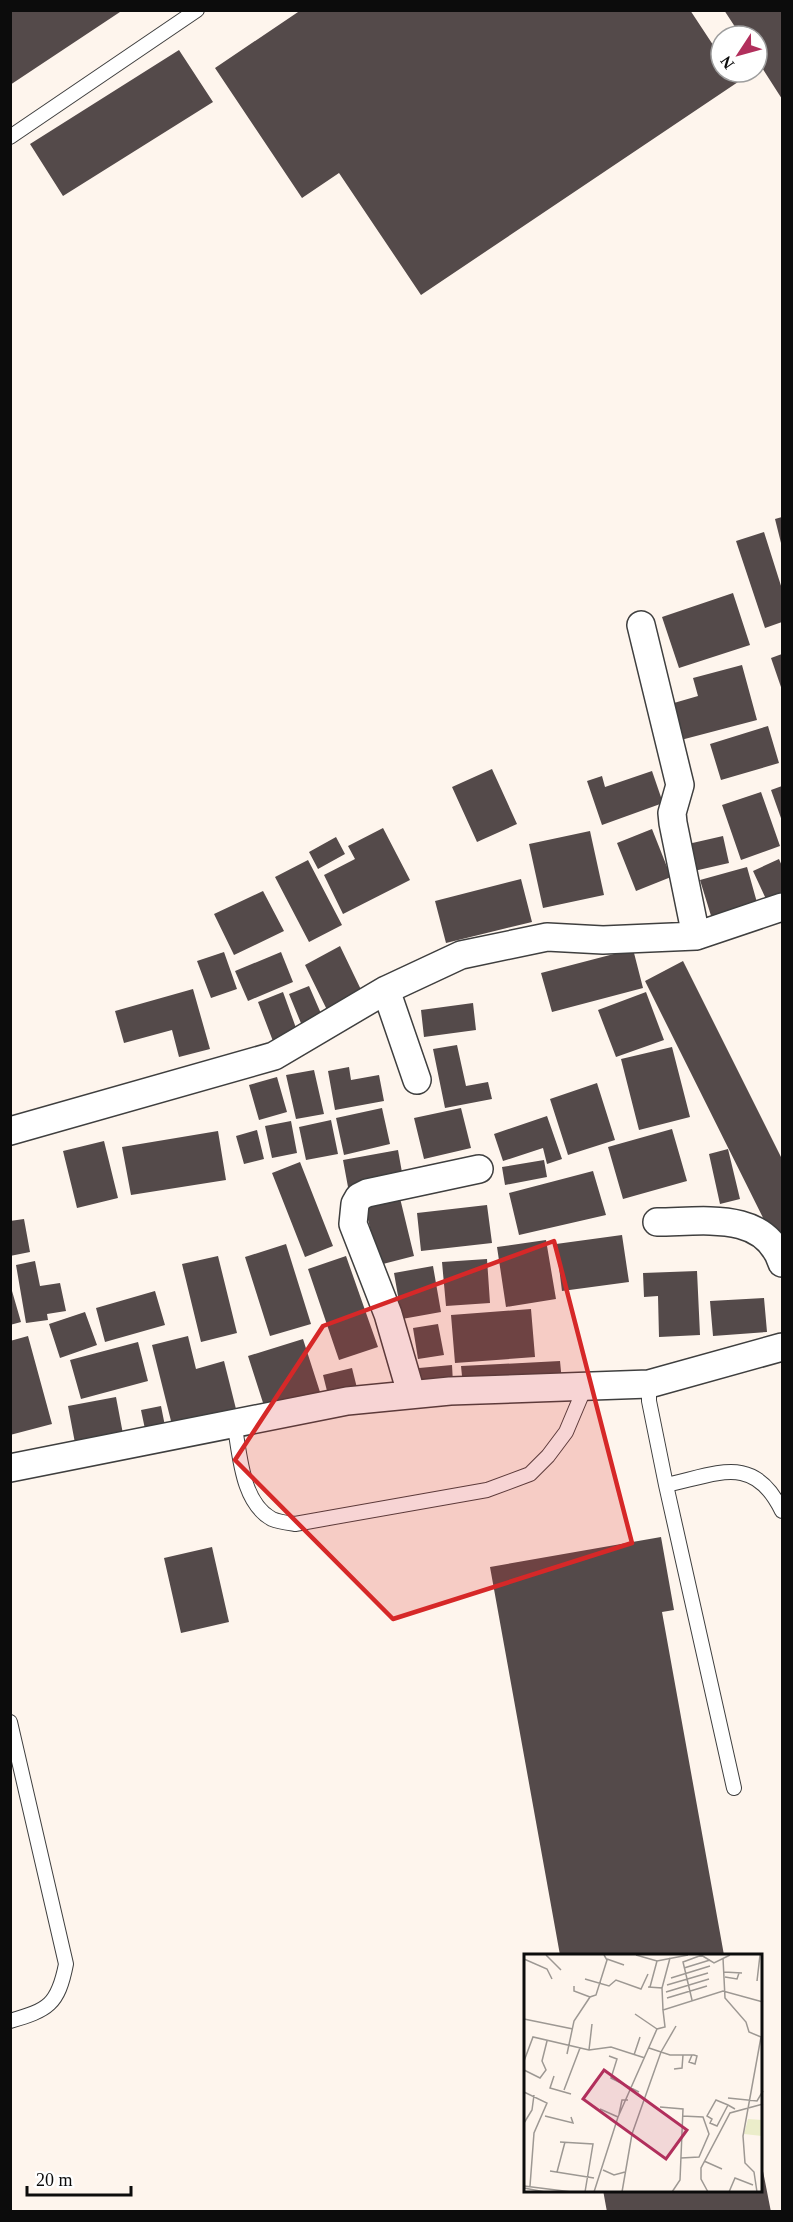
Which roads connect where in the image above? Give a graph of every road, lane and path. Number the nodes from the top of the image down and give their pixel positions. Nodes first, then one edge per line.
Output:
1 (197, 10) edge
2 (10, 137) edge
3 (641, 625) dead end
4 (783, 907) edge
5 (696, 936) junction
6 (386, 990) junction
7 (417, 1080) dead end
8 (10, 1131) edge
9 (479, 1168) dead end
10 (657, 1222) dead end
11 (783, 1263) edge
12 (783, 1347) edge
13 (649, 1384) junction
14 (585, 1387) junction
15 (411, 1393) junction
16 (234, 1422) junction
17 (10, 1468) edge
18 (666, 1485) junction
19 (783, 1510) edge
20 (10, 1722) edge
21 (734, 1788) dead end
22 (10, 2021) edge

1 - 2 lane
3 - 5 street
4 - 5 street
5 - 6 street
6 - 7 street
6 - 8 street
9 - 15 street
10 - 11 street
12 - 13 street
13 - 14 street
13 - 18 lane
14 - 15 street
14 - 16 lane
15 - 16 street
16 - 17 street
18 - 19 lane
18 - 21 lane
20 - 22 lane

